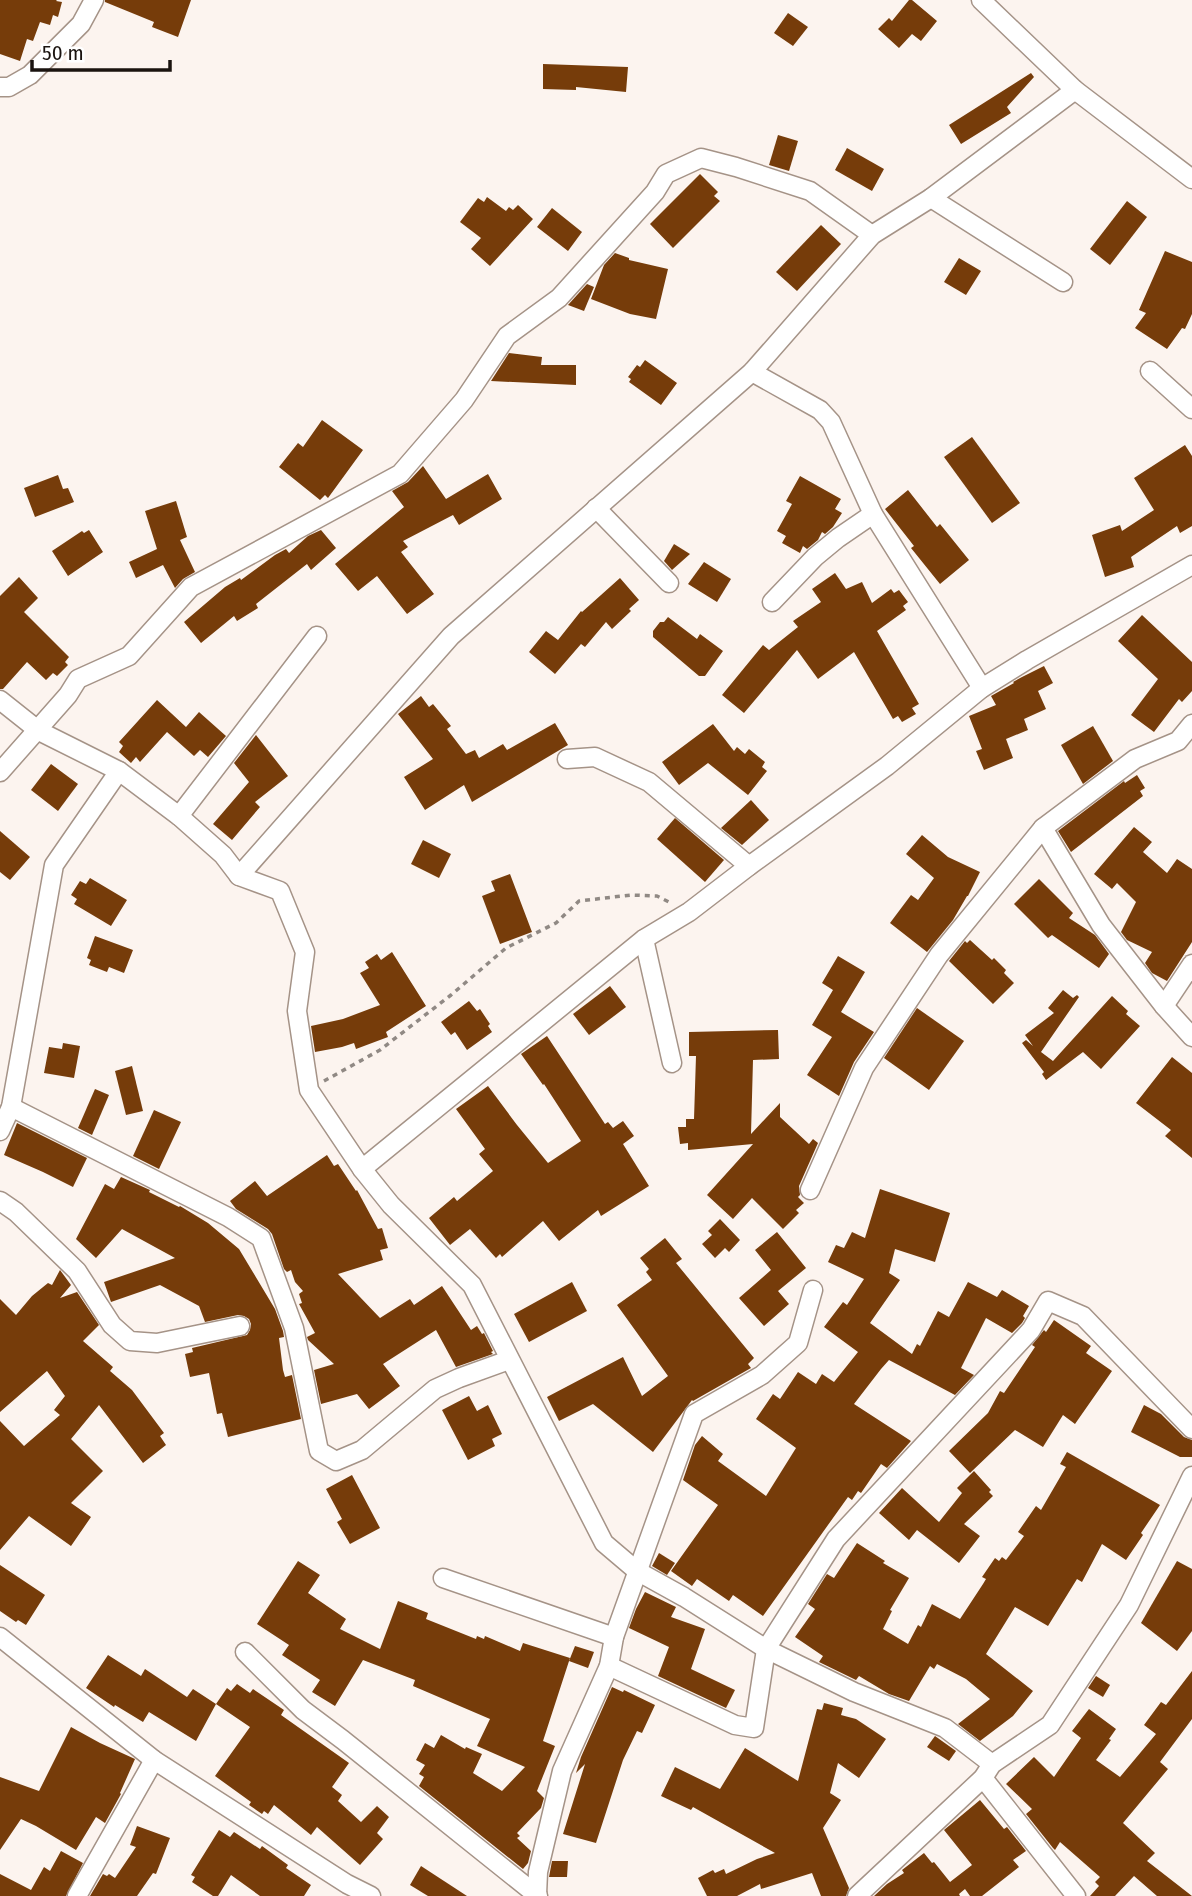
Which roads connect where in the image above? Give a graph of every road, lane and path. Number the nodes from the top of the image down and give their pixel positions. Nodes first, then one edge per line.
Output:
1 (94, 0) edge
2 (981, 0) edge
3 (0, 87) edge
4 (1075, 90) junction
5 (1192, 179) edge
6 (931, 198) junction
7 (872, 235) junction
8 (1063, 282) dead end
9 (1150, 371) dead end
10 (752, 372) junction
11 (1192, 409) edge
12 (596, 508) junction
13 (873, 514) junction
14 (1192, 565) edge
15 (669, 583) dead end
16 (772, 602) dead end
17 (317, 636) dead end
18 (982, 688) junction
19 (0, 701) edge
20 (1192, 724) edge
21 (39, 731) junction
22 (567, 759) dead end
23 (119, 771) junction
24 (0, 772) edge
25 (179, 816) junction
26 (1043, 828) junction
27 (749, 866) junction
28 (239, 876) junction
29 (689, 912) junction
30 (644, 939) junction
31 (1192, 964) edge
32 (1164, 1006) junction
33 (1192, 1037) edge
34 (673, 1063) dead end
35 (309, 1090) junction
36 (11, 1107) junction
37 (0, 1131) edge
38 (362, 1169) junction
39 (810, 1190) dead end
40 (0, 1201) edge
41 (813, 1290) dead end
42 (240, 1326) dead end
43 (509, 1360) junction
44 (1192, 1429) edge
45 (1192, 1476) edge
46 (637, 1571) junction
47 (443, 1578) dead end
48 (0, 1637) edge
49 (614, 1637) junction
50 (766, 1649) junction
51 (245, 1652) dead end
52 (609, 1666) junction
53 (155, 1760) junction
54 (988, 1771) junction
55 (77, 1896) edge
56 (371, 1896) edge
57 (536, 1896) edge
58 (857, 1896) edge
59 (1076, 1896) edge

1 - 3 street
2 - 4 street
4 - 5 street
4 - 6 street
6 - 7 street
6 - 8 street
7 - 10 street
7 - 21 street
9 - 11 street
10 - 12 street
10 - 13 street
12 - 15 street
12 - 28 street
13 - 16 street
13 - 18 street
14 - 18 street
17 - 25 street
18 - 27 street
19 - 21 street
20 - 26 street
21 - 23 street
21 - 24 street
22 - 27 street
23 - 25 street
23 - 36 street
25 - 28 street
26 - 32 street
26 - 39 street
27 - 29 street
28 - 35 street
29 - 30 street
29 - 35 path
30 - 34 street
30 - 38 street
31 - 32 street
32 - 33 street
35 - 38 street
36 - 37 street
36 - 43 street
38 - 43 street
40 - 42 street
41 - 46 street
43 - 46 street
44 - 50 street
45 - 54 street
46 - 49 street
46 - 50 street
47 - 49 street
48 - 53 street
49 - 52 street
50 - 52 street
50 - 54 street
51 - 57 street
52 - 57 street
53 - 55 street
53 - 56 street
54 - 58 street
54 - 59 street

